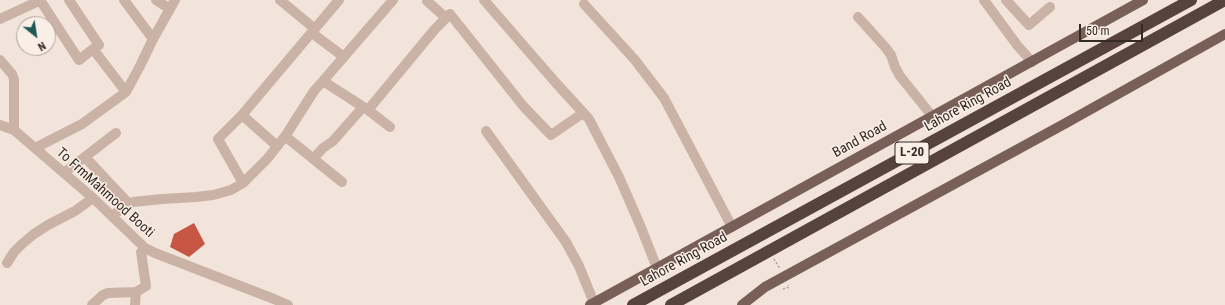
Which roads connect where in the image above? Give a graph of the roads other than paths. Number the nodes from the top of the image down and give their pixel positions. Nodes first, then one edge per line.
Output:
1 (40, 0) edge
2 (69, 0) edge
3 (124, 0) edge
4 (156, 0) edge
5 (280, 0) edge
6 (339, 0) edge
7 (393, 0) edge
8 (428, 0) edge
9 (484, 0) edge
10 (984, 0) edge
11 (1006, 0) edge
12 (1143, 0) edge
13 (1191, 0) edge
14 (1225, 0) edge
15 (172, 4) edge
16 (584, 4) dead end
17 (1050, 7) dead end
18 (858, 17) dead end
19 (446, 18) junction
20 (0, 19) edge
21 (313, 31) junction
22 (1225, 34) edge
23 (153, 39) junction
24 (93, 49) junction
25 (344, 57) junction
26 (0, 60) edge
27 (1032, 62) junction
28 (323, 81) junction
29 (126, 92) junction
30 (365, 109) junction
31 (583, 113) junction
32 (242, 115) junction
33 (932, 116) junction
34 (0, 126) edge
35 (390, 127) dead end
36 (14, 130) junction
37 (486, 131) dead end
38 (116, 133) dead end
39 (285, 136) junction
40 (277, 146) junction
41 (35, 148) junction
42 (85, 157) junction
43 (313, 159) junction
44 (64, 173) junction
45 (342, 182) dead end
46 (243, 183) junction
47 (94, 198) junction
48 (129, 204) junction
49 (112, 216) junction
50 (732, 227) junction
51 (145, 248) junction
52 (7, 263) dead end
53 (657, 268) junction
54 (720, 278) junction
55 (136, 292) junction
56 (273, 302) edge
57 (592, 304) edge
58 (92, 305) edge
59 (136, 305) edge
60 (288, 305) edge
61 (634, 305) edge
62 (671, 305) edge
63 (683, 305) edge
64 (742, 305) edge

1 - 20 street
1 - 24 street
2 - 24 street
3 - 23 street
4 - 15 street
5 - 21 street
6 - 21 street
7 - 25 street
8 - 19 street
9 - 31 street
10 - 27 street
11 - 17 street
12 - 27 main road, Band Road
13 - 61 highway, Lahore Ring Road / L-20
14 - 54 highway, L-20
15 - 23 street
16 - 50 street
18 - 33 street
19 - 30 street
19 - 31 street
21 - 25 street
21 - 32 street
22 - 64 main road
23 - 29 street
24 - 29 street
25 - 28 street
26 - 36 street
27 - 33 main road, Band Road
28 - 30 street
28 - 39 street
29 - 41 street
30 - 35 street
30 - 43 street
31 - 53 street
32 - 40 street
32 - 46 street
33 - 50 main road, Band Road
34 - 36 street, To FrmMahmood Booti
36 - 41 street, To FrmMahmood Booti
37 - 57 street
38 - 42 street
39 - 40 street
39 - 43 street
40 - 46 street
41 - 44 street, To FrmMahmood Booti
42 - 44 street
42 - 48 street
43 - 45 street
44 - 47 street, To FrmMahmood Booti
46 - 48 street
47 - 49 street, To FrmMahmood Booti
47 - 52 street
48 - 49 street
49 - 51 street, To FrmMahmood Booti
50 - 53 main road, Band Road
51 - 55 street
51 - 56 street, To FrmMahmood Booti
53 - 57 main road, Band Road
54 - 62 highway, L-20
54 - 63 highway
55 - 58 street
55 - 59 street
56 - 60 street, To FrmMahmood Booti

